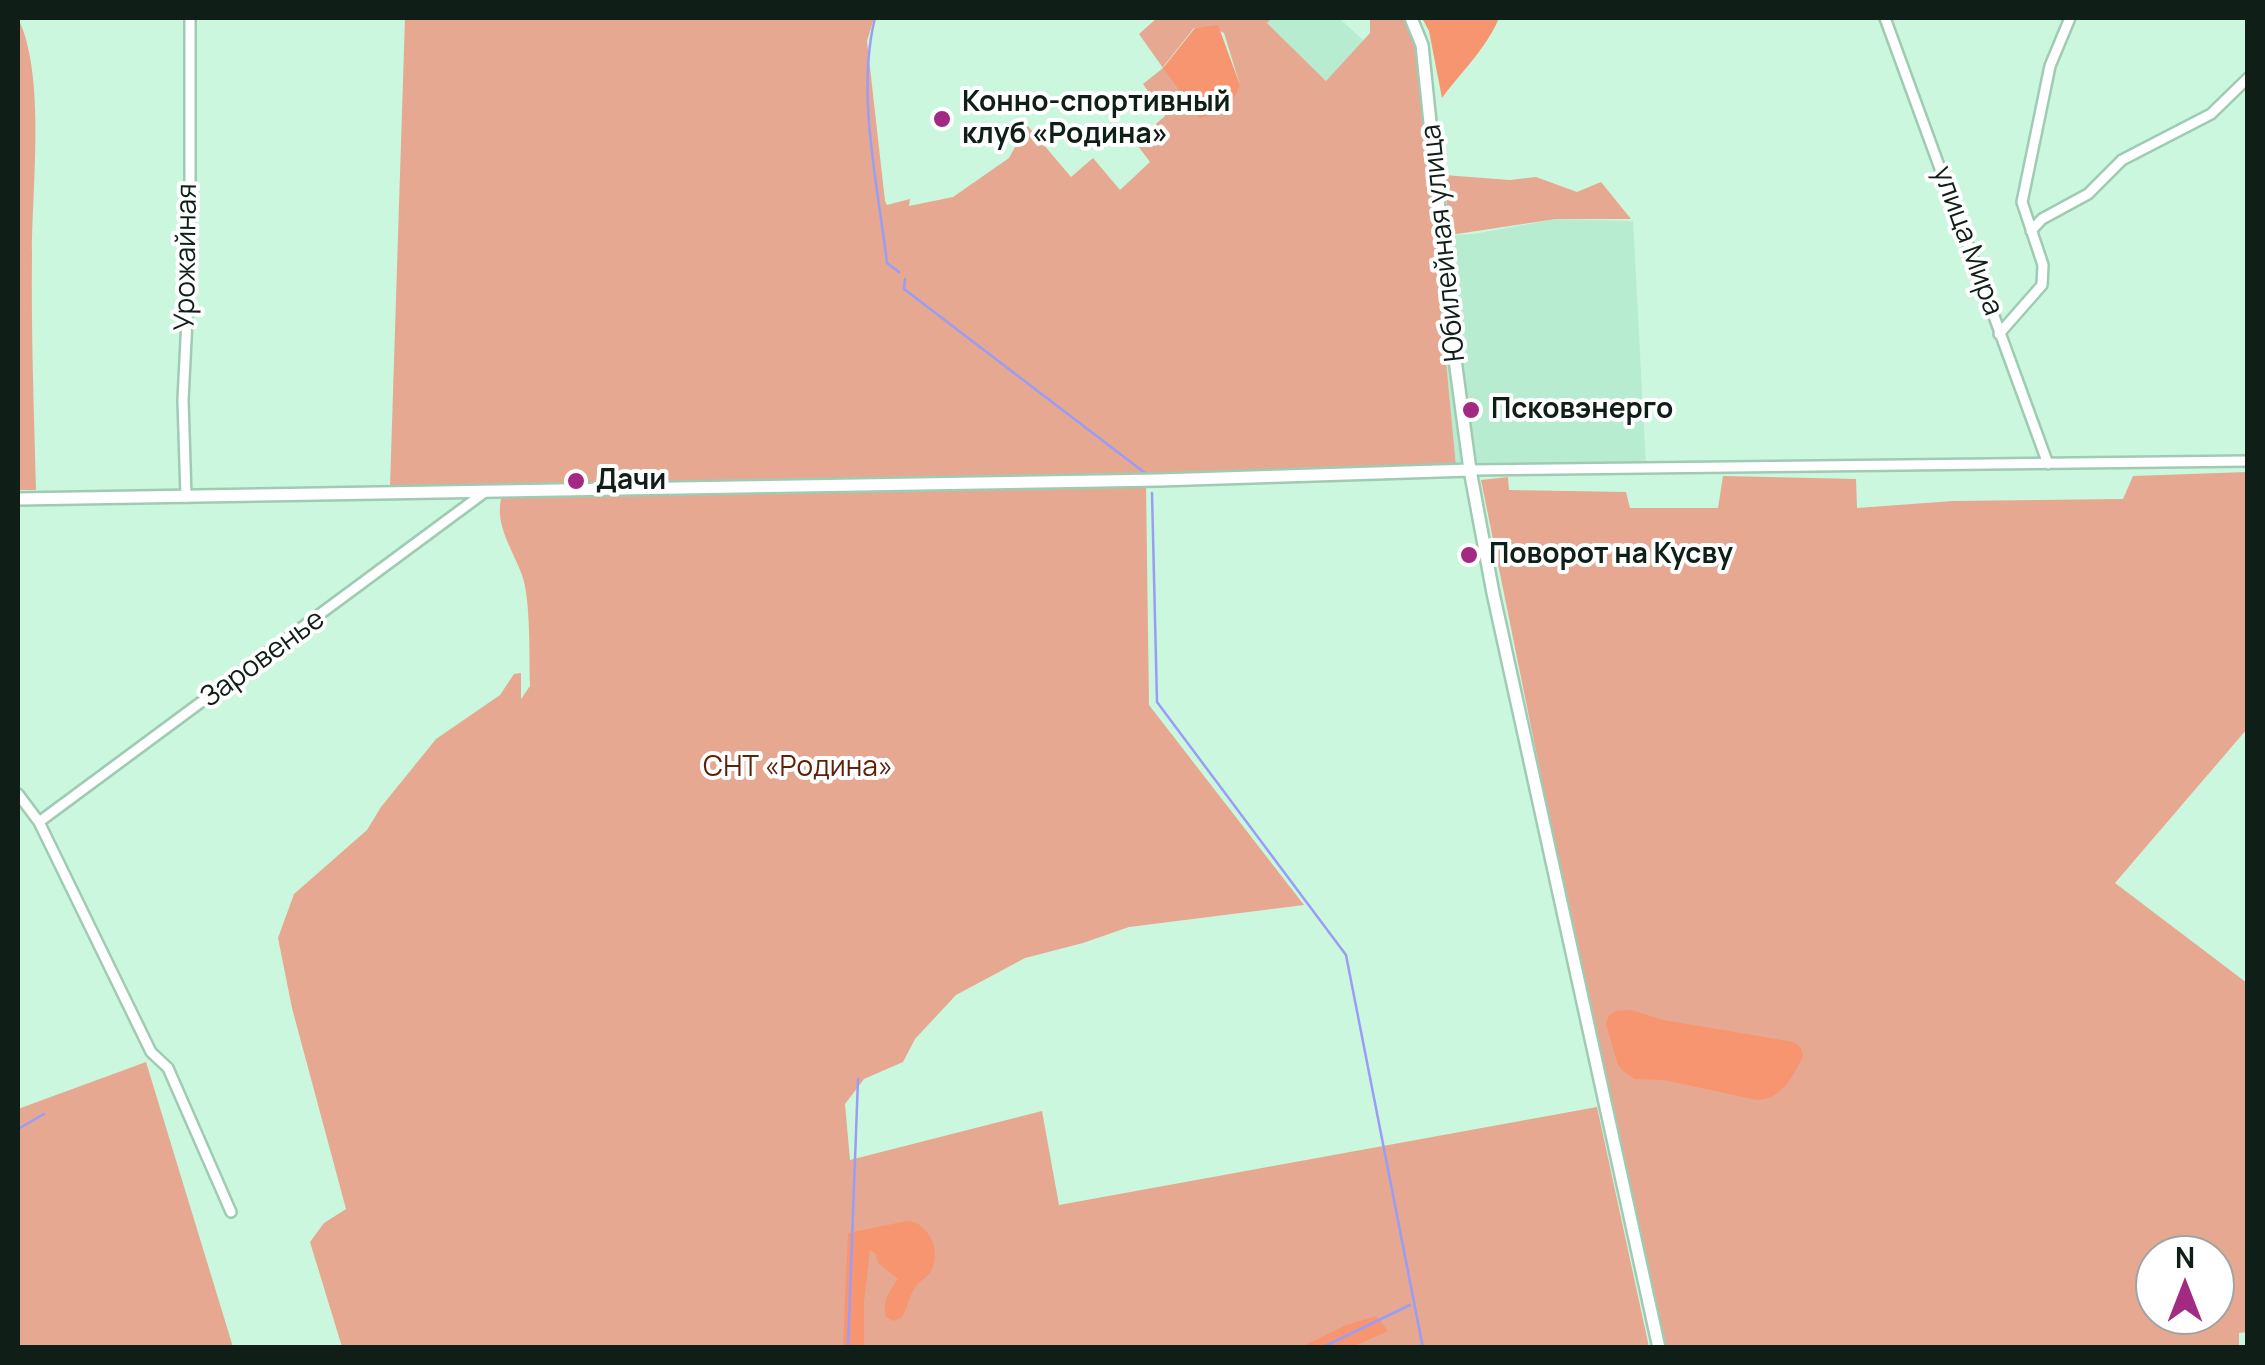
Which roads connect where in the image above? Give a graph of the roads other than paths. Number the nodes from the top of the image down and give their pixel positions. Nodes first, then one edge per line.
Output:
1 (190, 18) edge
2 (1412, 18) edge
3 (1885, 18) edge
4 (2070, 18) edge
5 (2248, 78) edge
6 (2031, 231) junction
7 (2000, 334) junction
8 (2248, 461) edge
9 (2048, 464) junction
10 (1470, 470) junction
11 (486, 492) junction
12 (186, 498) junction
13 (18, 499) edge
14 (18, 794) edge
15 (39, 822) junction
16 (231, 1212) dead end
17 (1659, 1348) edge

1 - 12 street, Урожайная
2 - 10 street, Юбилейная улица
3 - 7 street, улица Мира
4 - 6 street
5 - 6 street
6 - 7 street
7 - 9 street, улица Мира
8 - 9 street
9 - 10 street
10 - 11 street
10 - 17 street, Юбилейная улица
11 - 12 street
11 - 15 street, Заровенье
12 - 13 street
14 - 15 street
15 - 16 street

